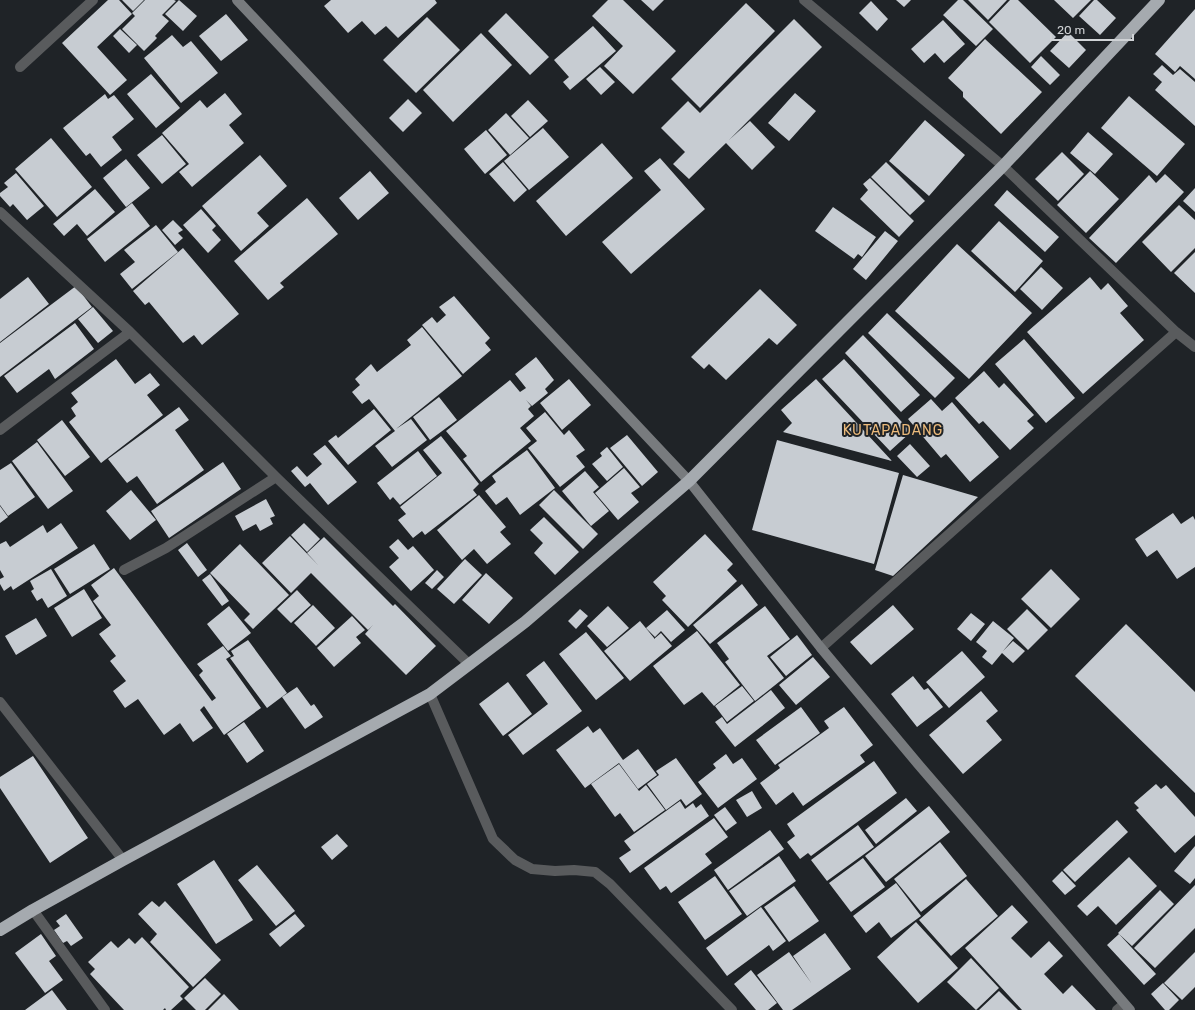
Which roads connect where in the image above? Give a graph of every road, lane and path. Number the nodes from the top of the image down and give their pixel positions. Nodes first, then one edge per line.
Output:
1 (93, 0) edge
2 (236, 0) edge
3 (804, 0) edge
4 (1160, 0) edge
5 (20, 67) dead end
6 (1003, 166) junction
7 (2, 217) edge
8 (130, 332) junction
9 (1176, 332) junction
10 (1195, 347) edge
11 (0, 430) edge
12 (276, 477) junction
13 (689, 481) junction
14 (124, 570) dead end
15 (821, 648) junction
16 (470, 665) junction
17 (430, 694) junction
18 (0, 702) edge
19 (123, 860) junction
20 (34, 910) junction
21 (0, 930) edge
22 (1124, 1008) edge
23 (728, 1009) edge
24 (105, 1010) edge

1 - 5 street
2 - 13 street
3 - 6 street
4 - 6 highway
6 - 9 street
6 - 13 highway
7 - 8 street
8 - 11 street
8 - 12 street
9 - 10 street
9 - 15 street
12 - 14 street
12 - 16 street
13 - 15 street
13 - 16 highway
15 - 22 street
16 - 17 highway
17 - 19 highway
17 - 23 street
18 - 19 street
19 - 20 highway
20 - 21 highway
20 - 24 street

